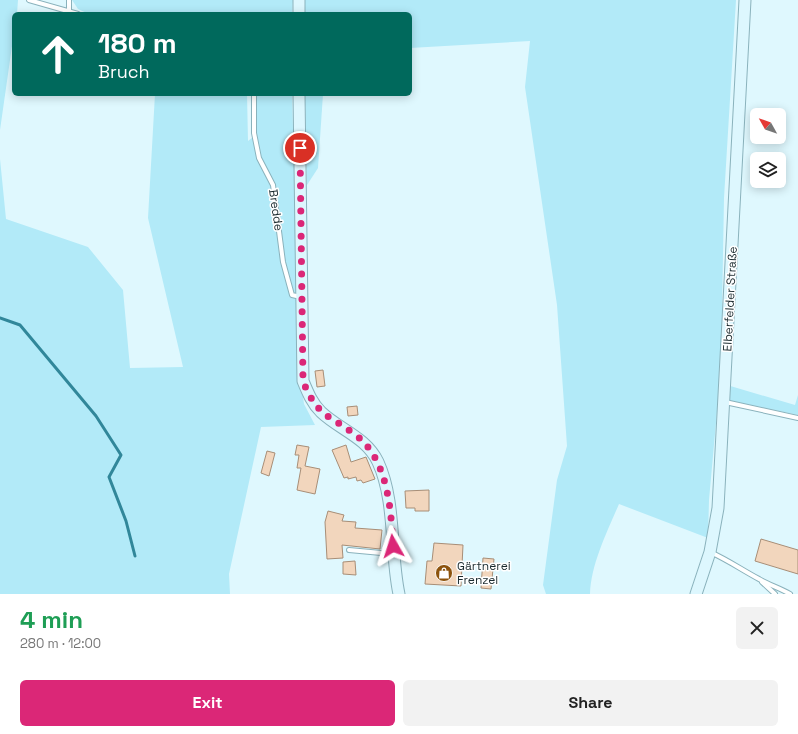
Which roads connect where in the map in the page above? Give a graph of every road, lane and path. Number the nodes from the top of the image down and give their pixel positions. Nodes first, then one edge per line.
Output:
1 (29, 0) edge
2 (69, 0) edge
3 (299, 0) edge
4 (745, 0) edge
5 (70, 11) joint
6 (299, 12) edge
7 (254, 96) edge
8 (299, 96) edge
9 (302, 297) junction
10 (725, 402) junction
11 (798, 418) edge
12 (349, 550) dead end
13 (710, 552) junction
14 (394, 555) junction
15 (760, 580) junction
16 (399, 594) edge
17 (696, 594) edge
18 (775, 594) edge
19 (790, 594) edge

1 - 5 lane
2 - 5 lane
3 - 6 main road
4 - 10 main road, Elberfelder Straße
7 - 9 lane, Bredde
8 - 9 main road
9 - 14 main road
10 - 11 lane
10 - 13 main road, Elberfelder Straße
12 - 14 lane
13 - 15 lane
13 - 17 main road, Elberfelder Straße
14 - 16 main road
15 - 18 lane
15 - 19 lane

